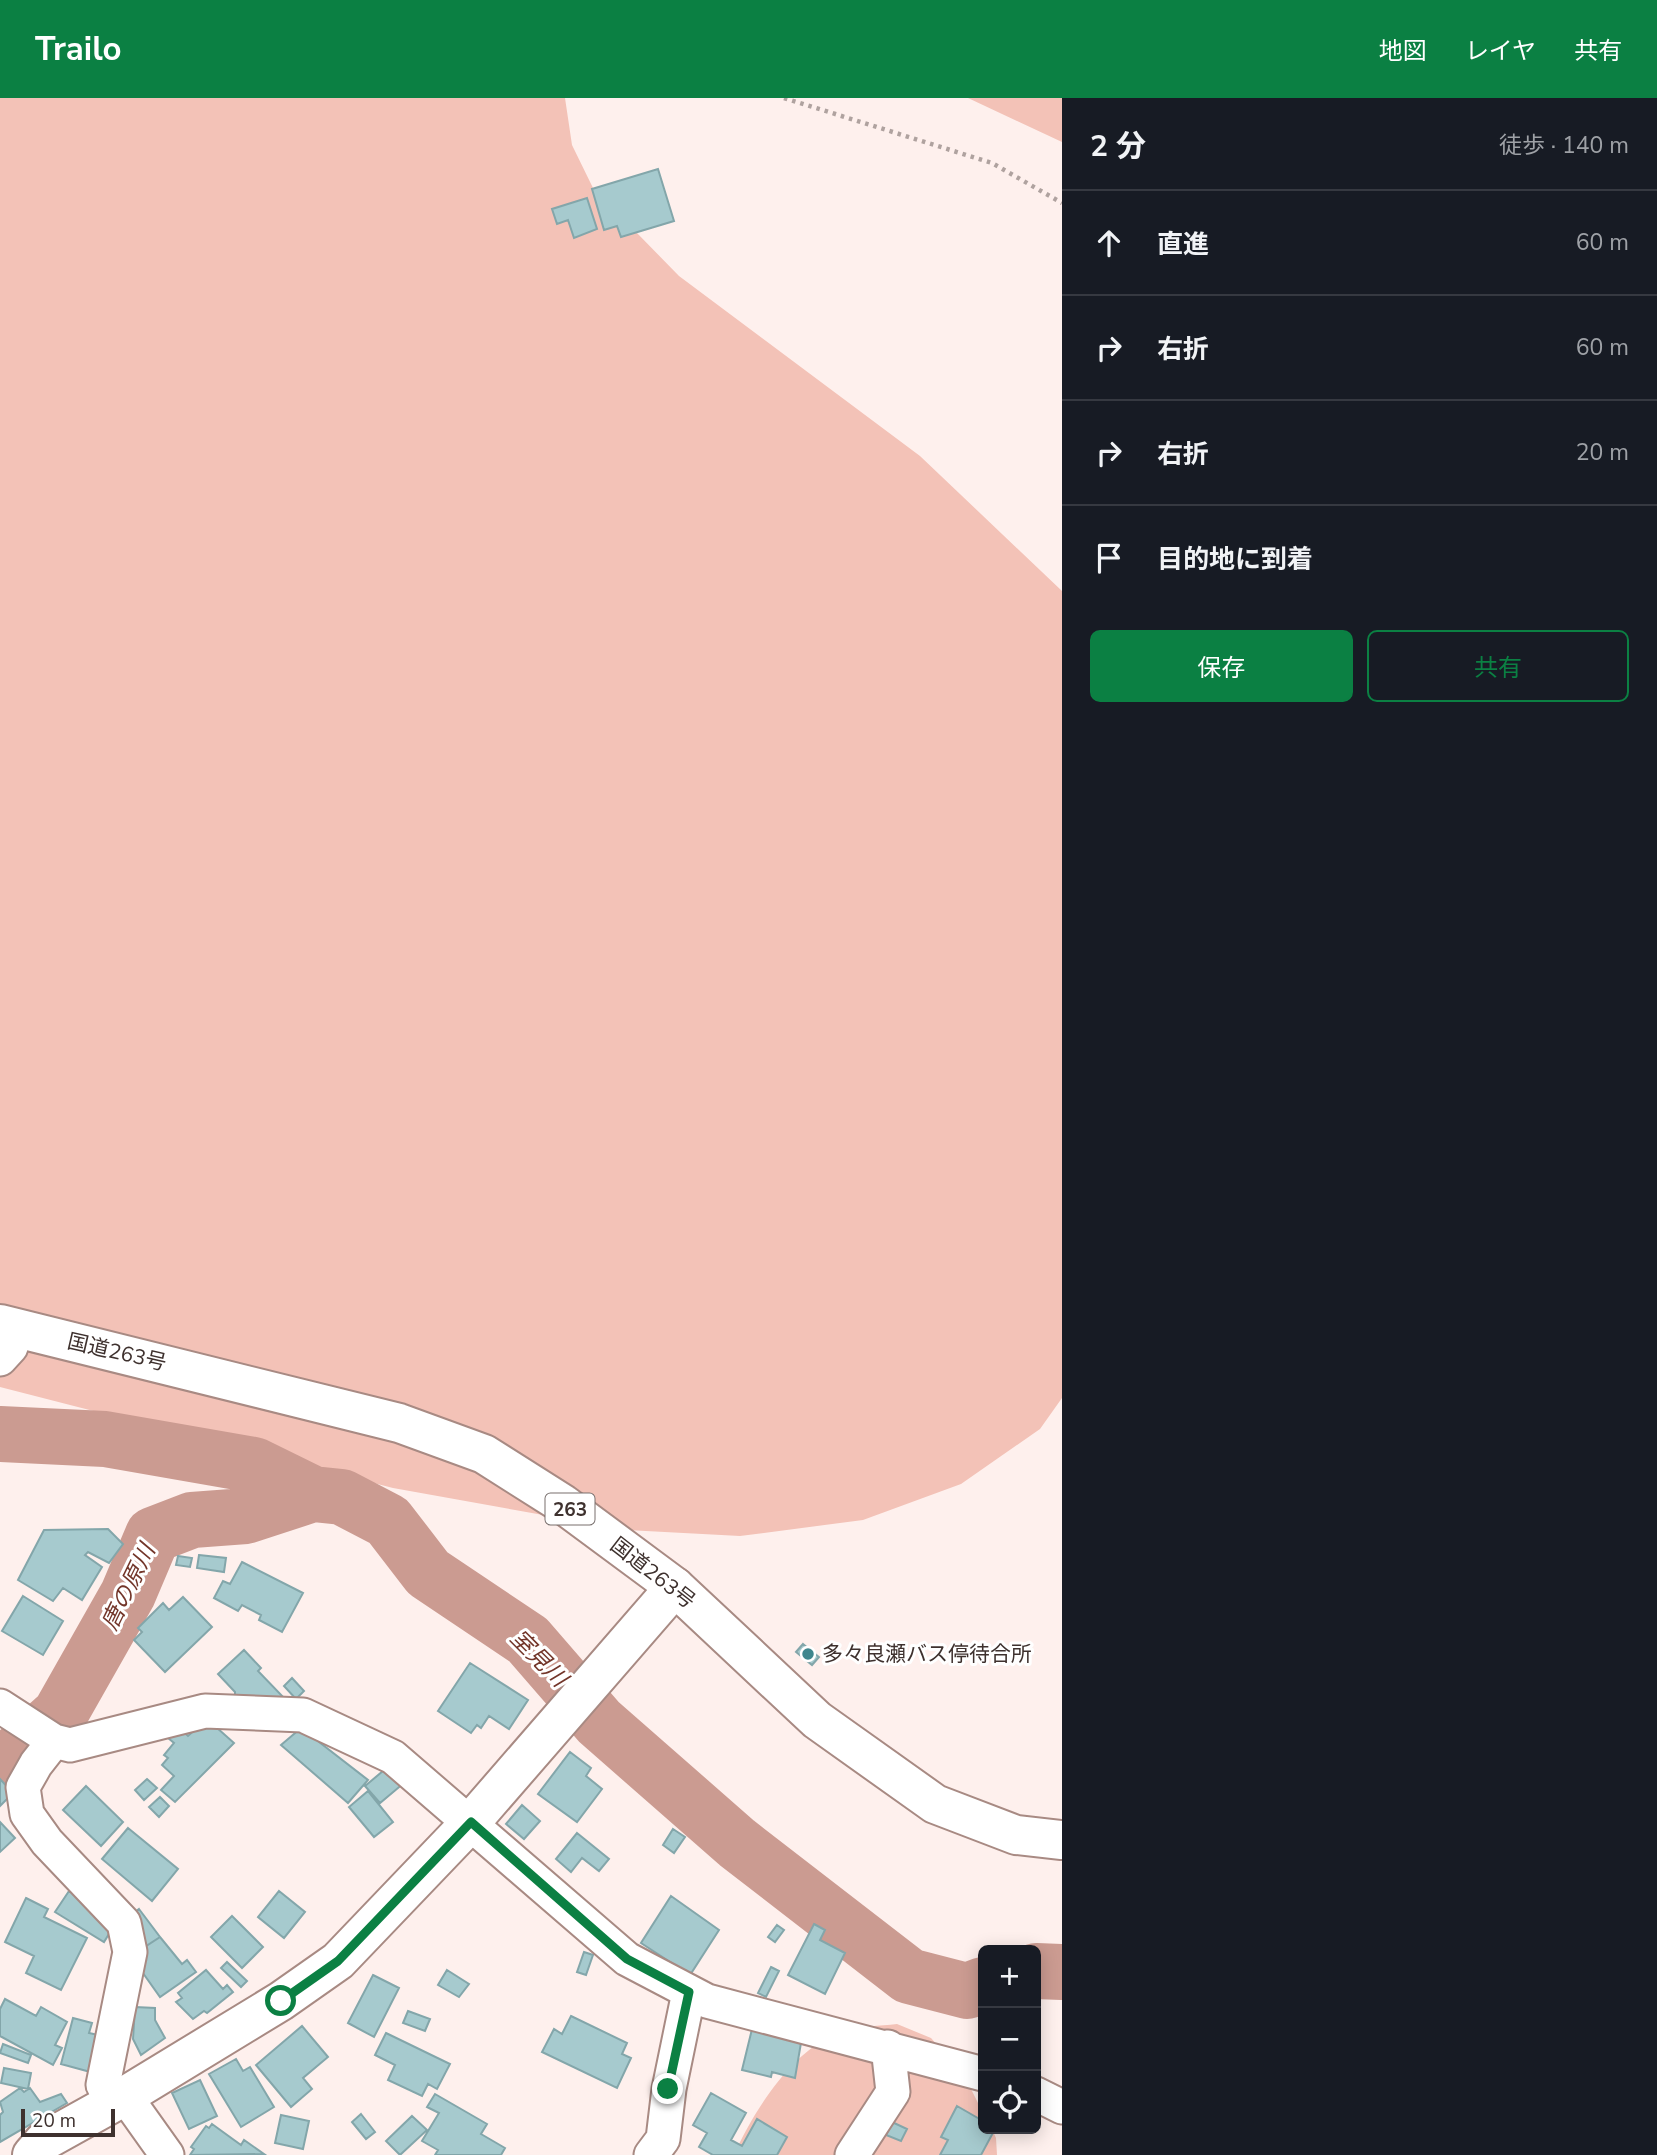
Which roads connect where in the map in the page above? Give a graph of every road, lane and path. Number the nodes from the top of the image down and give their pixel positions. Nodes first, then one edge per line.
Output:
1 (784, 98) edge
2 (1062, 203) edge
3 (5, 1337) edge
4 (667, 1596) junction
5 (33, 1726) edge
6 (471, 1822) junction
7 (1062, 1840) edge
8 (689, 1992) junction
9 (888, 2047) junction
10 (978, 2073) edge
11 (1041, 2096) edge
12 (120, 2099) junction
13 (1062, 2107) edge
14 (32, 2155) edge
15 (167, 2155) edge
16 (651, 2155) edge
17 (852, 2155) edge

1 - 2 path
3 - 4 main road, 国道263号 / 263
4 - 6 main road
4 - 7 main road, 国道263号 / 263
5 - 6 street
5 - 12 street
6 - 8 street
6 - 12 main road
8 - 9 street
8 - 16 street
9 - 10 street
9 - 17 street
11 - 13 street
12 - 14 main road
12 - 15 street

